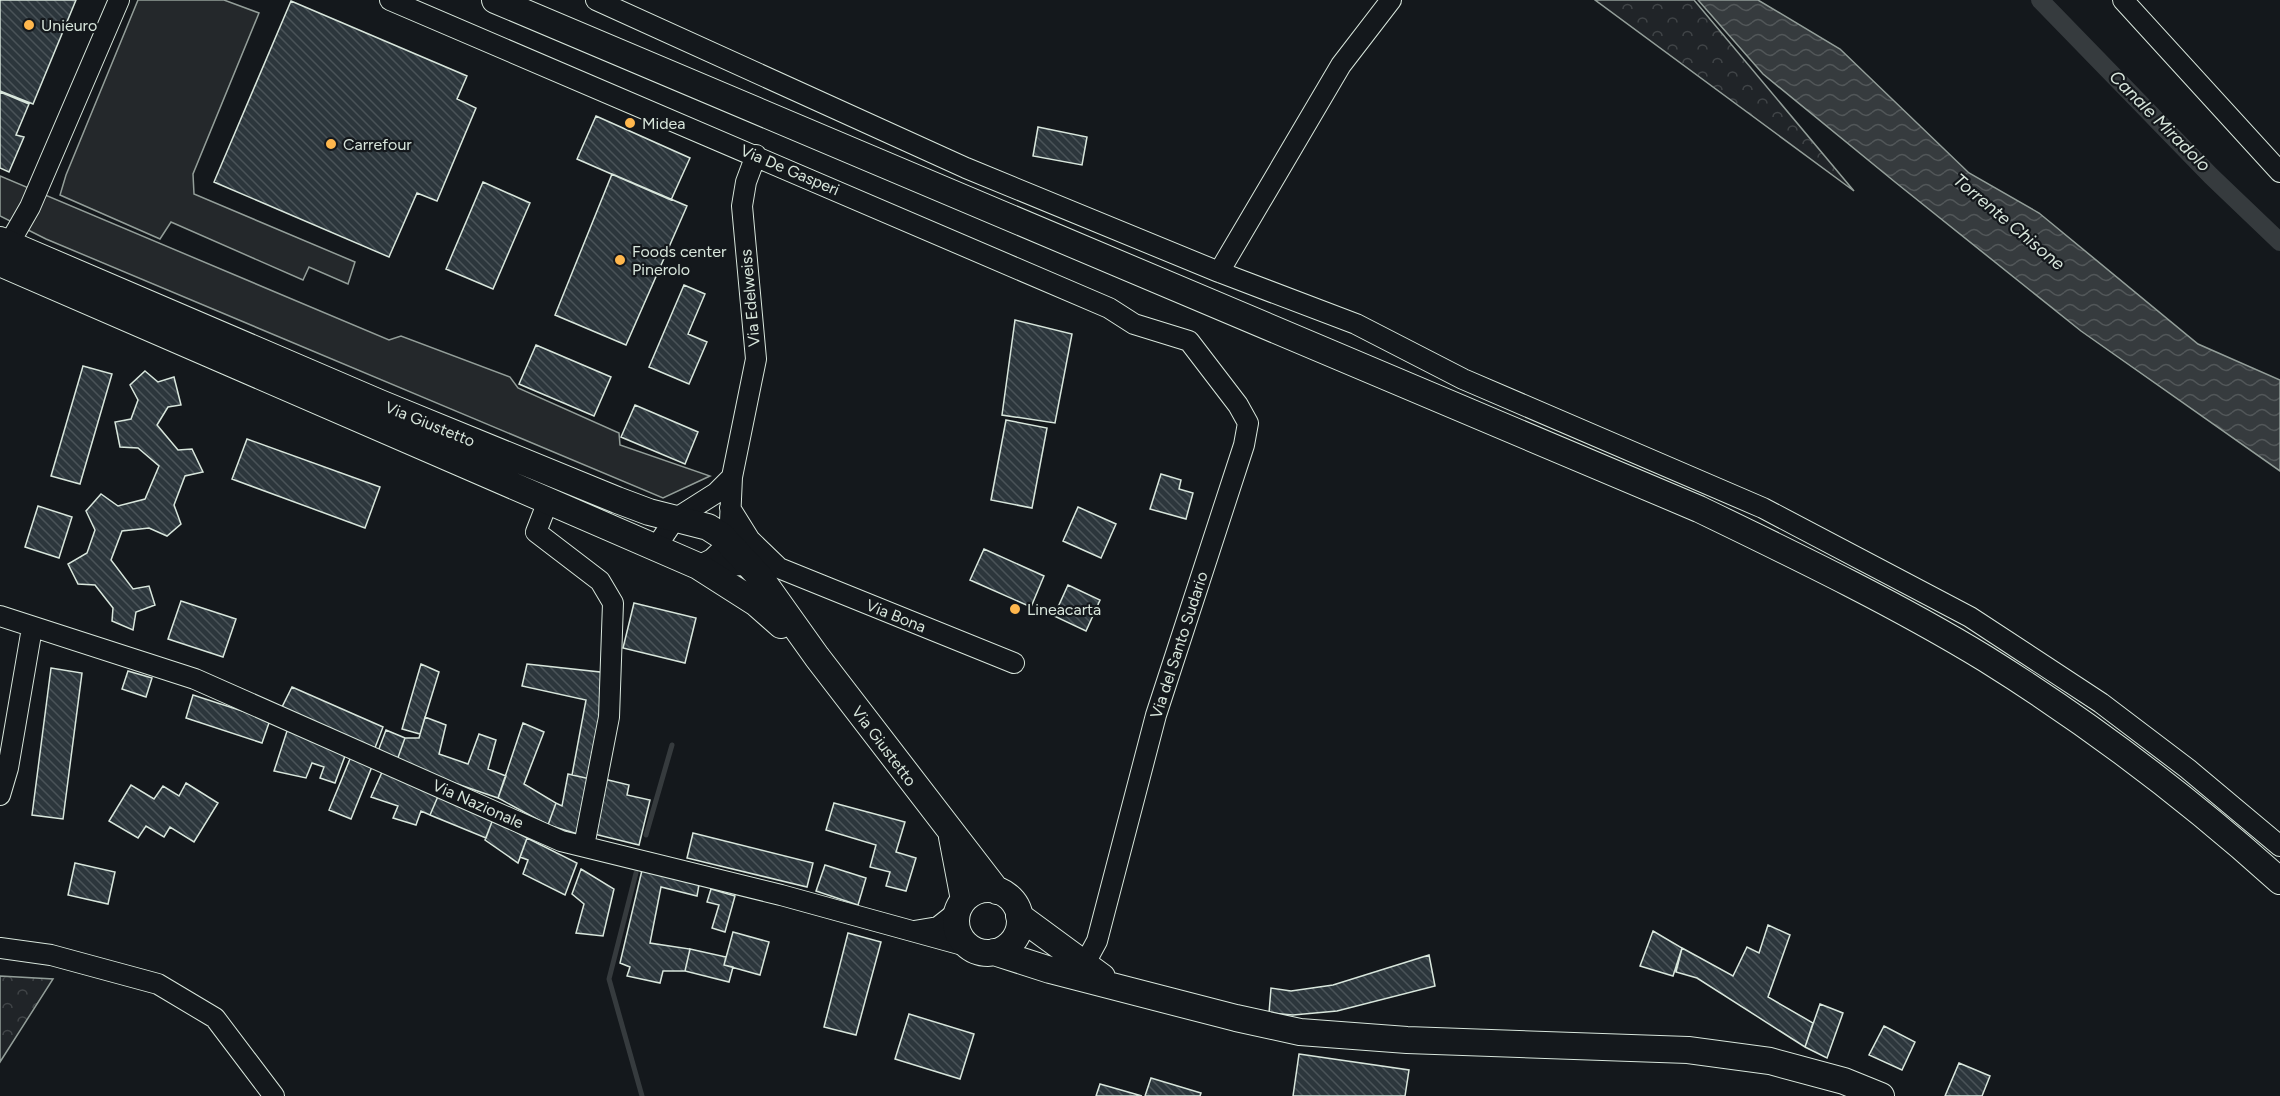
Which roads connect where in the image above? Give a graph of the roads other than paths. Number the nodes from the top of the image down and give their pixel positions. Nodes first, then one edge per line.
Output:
1 (119, 0) edge
2 (390, 0) edge
3 (495, 0) edge
4 (535, 0) edge
5 (596, 0) edge
6 (1391, 0) edge
7 (2123, 0) edge
8 (649, 65) junction
9 (756, 155) junction
10 (2280, 172) edge
11 (2, 252) edge
12 (1219, 272) junction
13 (1189, 341) joint
14 (732, 477) junction
15 (548, 501) junction
16 (730, 508) junction
17 (675, 519) junction
18 (729, 543) junction
19 (656, 547) junction
20 (749, 565) junction
21 (698, 566) junction
22 (779, 568) junction
23 (0, 616) edge
24 (32, 628) junction
25 (817, 657) junction
26 (1014, 663) dead end
27 (0, 795) edge
28 (952, 834) junction
29 (584, 846) junction
30 (2280, 846) edge
31 (2280, 881) edge
32 (997, 891) junction
33 (960, 906) junction
34 (1019, 916) junction
35 (912, 931) junction
36 (969, 947) junction
37 (0, 948) edge
38 (994, 952) junction
39 (1084, 965) junction
40 (1114, 986) junction
41 (274, 1096) edge
42 (1881, 1096) edge

1 - 11 street
2 - 9 street, Via De Gasperi
3 - 8 main road
4 - 8 main road
5 - 12 street
6 - 12 street
7 - 10 street
8 - 31 main road
9 - 13 street, Via De Gasperi
9 - 14 street, Via Edelweiss
11 - 15 main road, Via Giustetto
11 - 17 main road, Via Giustetto
12 - 30 street
13 - 39 street, Via del Santo Sudario
14 - 16 street, Via Edelweiss
14 - 17 street
15 - 19 main road, Via Giustetto
15 - 29 street
16 - 18 street, Via Edelweiss
16 - 22 street
17 - 18 main road, Via Giustetto
17 - 19 street
18 - 20 main road, Via Giustetto
18 - 21 street
19 - 21 main road, Via Giustetto
20 - 21 street
20 - 22 street
20 - 25 main road, Via Giustetto
21 - 25 main road, Via Giustetto
22 - 26 street, Via Bona
23 - 24 street, Via Nazionale
24 - 27 street
24 - 29 street, Via Nazionale
25 - 28 main road, Via Giustetto
28 - 32 main road, Via Giustetto
28 - 33 main road, Via Giustetto
29 - 35 street, Via Nazionale
32 - 33 main road
32 - 34 main road
33 - 35 street
33 - 36 main road
34 - 38 main road
34 - 39 main road
35 - 36 street, Via Nazionale
36 - 38 main road
37 - 41 street
38 - 40 main road
39 - 40 main road
40 - 42 main road

